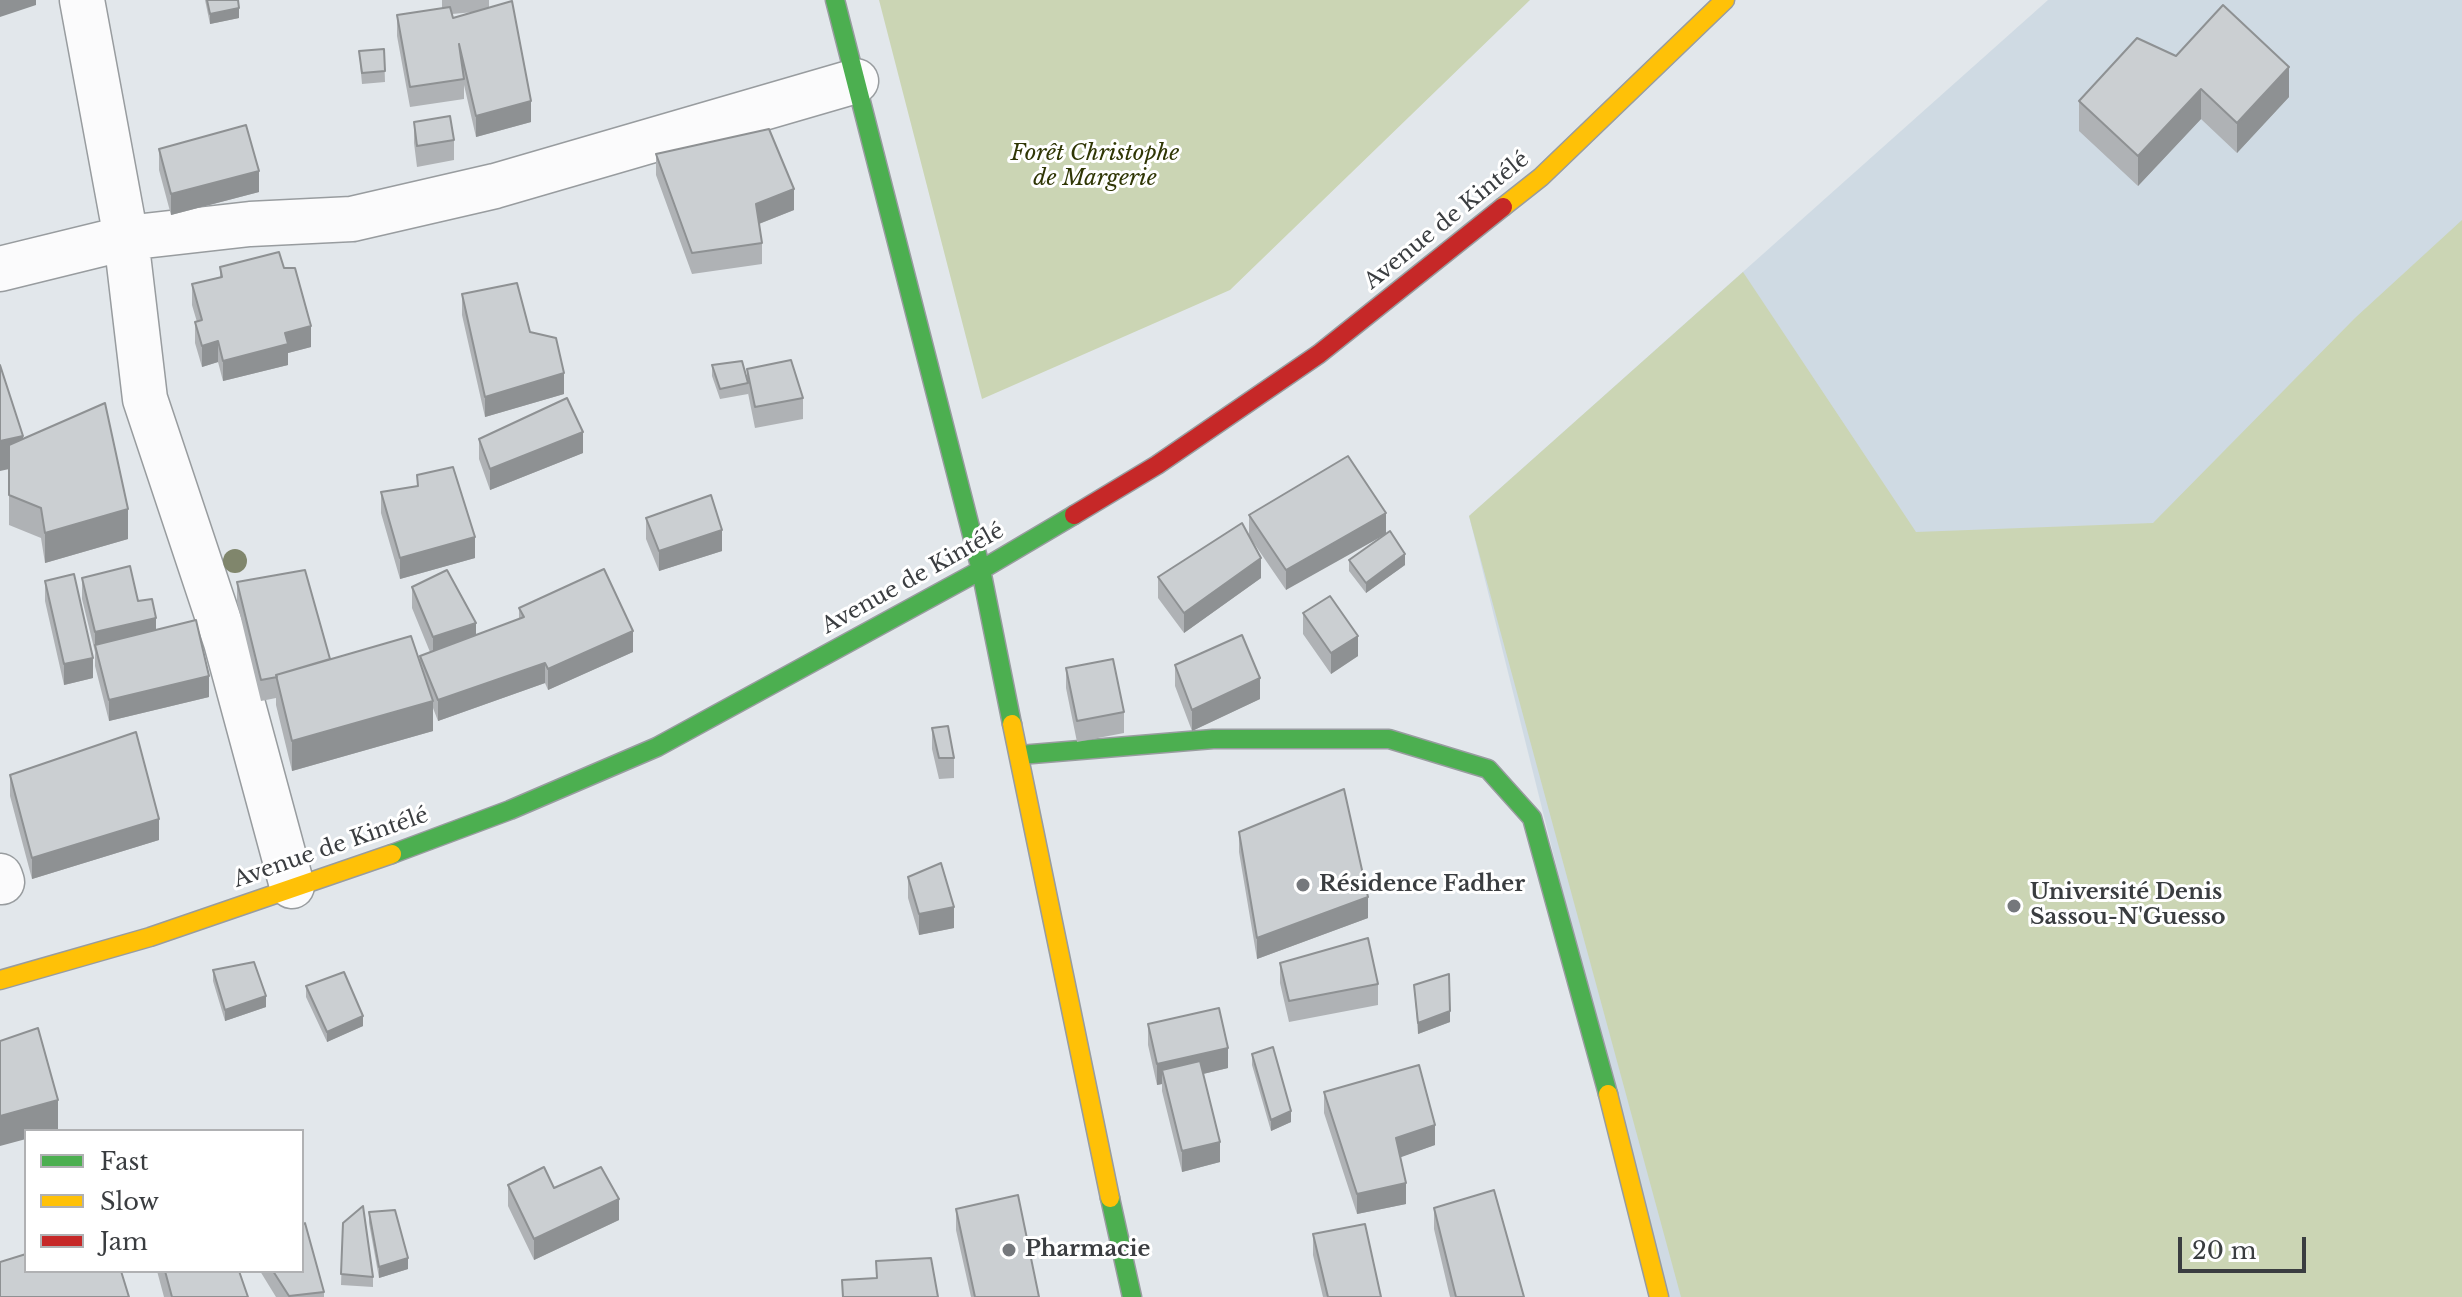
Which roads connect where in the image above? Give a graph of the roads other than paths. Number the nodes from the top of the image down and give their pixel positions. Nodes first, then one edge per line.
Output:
1 (82, 0) edge
2 (835, 0) edge
3 (1725, 0) edge
4 (856, 81) junction
5 (126, 238) junction
6 (0, 269) edge
7 (981, 570) junction
8 (1020, 755) junction
9 (292, 886) junction
10 (0, 980) edge
11 (1132, 1297) edge
12 (1659, 1297) edge

1 - 5 street
2 - 4 street
3 - 7 street, Avenue de Kintélé
4 - 5 street
4 - 7 street
5 - 6 street
5 - 9 street
7 - 8 street
7 - 9 street, Avenue de Kintélé
8 - 11 street
8 - 12 street
9 - 10 street, Avenue de Kintélé

